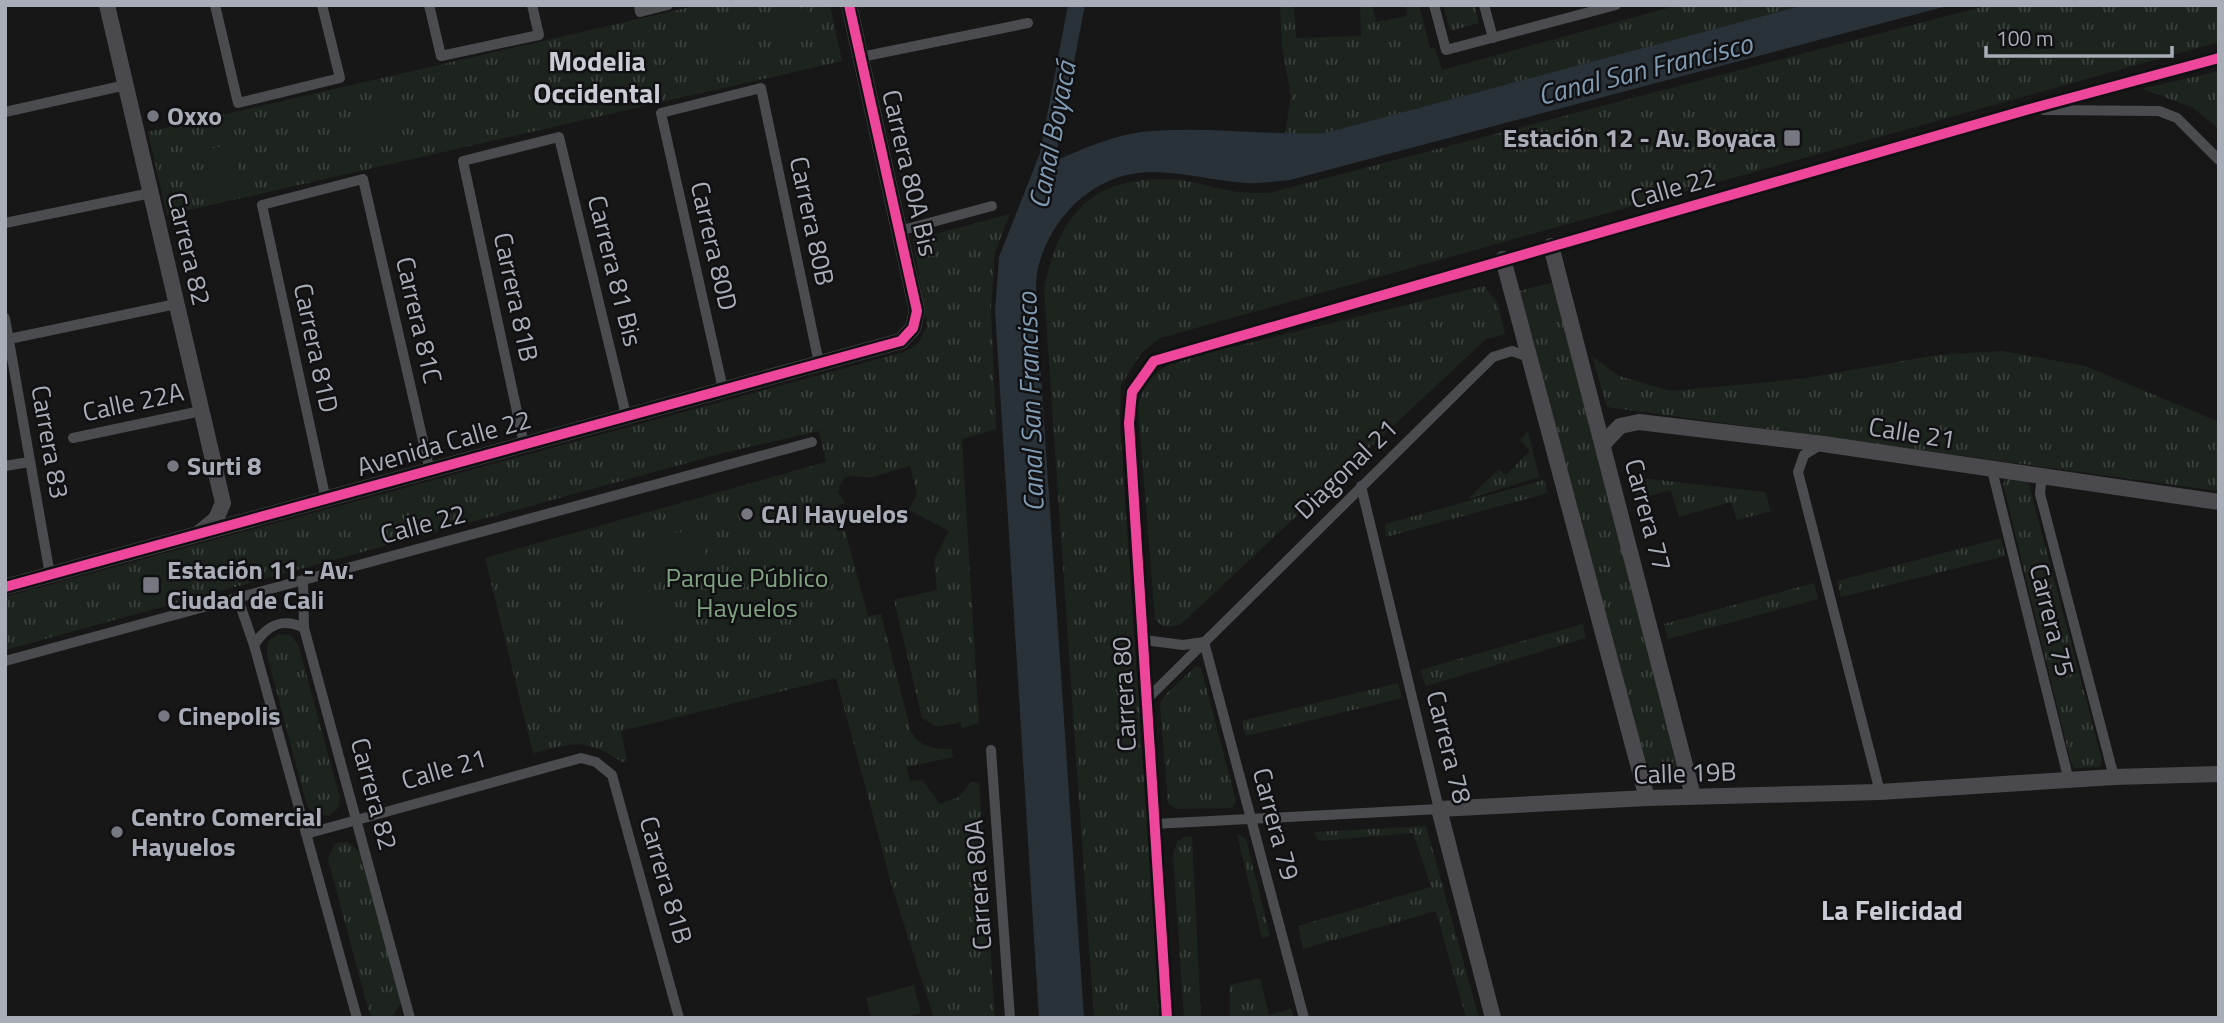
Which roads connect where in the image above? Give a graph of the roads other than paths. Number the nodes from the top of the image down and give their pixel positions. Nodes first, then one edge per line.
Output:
1 (107, 5) edge
2 (215, 5) edge
3 (322, 5) edge
4 (429, 5) edge
5 (532, 5) edge
6 (668, 5) edge
7 (849, 5) edge
8 (1434, 5) edge
9 (1484, 5) edge
10 (1616, 5) edge
11 (640, 9) edge
12 (1028, 23) dead end
13 (1493, 38) junction
14 (861, 57) junction
15 (2219, 58) edge
16 (126, 85) junction
17 (2026, 110) junction
18 (5, 112) edge
19 (661, 113) joint
20 (559, 137) joint
21 (2219, 160) edge
22 (363, 179) joint
23 (151, 193) junction
24 (992, 206) dead end
25 (5, 223) edge
26 (899, 232) junction
27 (1551, 246) junction
28 (1503, 259) junction
29 (176, 304) junction
30 (5, 318) edge
31 (9, 339) junction
32 (896, 344) joint
33 (1529, 357) junction
34 (819, 363) junction
35 (1144, 371) joint
36 (723, 389) junction
37 (201, 411) junction
38 (626, 415) junction
39 (73, 438) dead end
40 (812, 442) dead end
41 (1604, 443) junction
42 (524, 444) junction
43 (1822, 444) junction
44 (29, 462) junction
45 (5, 466) edge
46 (1992, 470) junction
47 (430, 471) junction
48 (2048, 476) junction
49 (1361, 486) junction
50 (326, 500) junction
51 (2219, 502) edge
52 (223, 503) junction
53 (264, 517) junction
54 (193, 537) junction
55 (50, 575) junction
56 (303, 581) junction
57 (5, 587) edge
58 (238, 599) junction
59 (304, 628) junction
60 (1144, 640) junction
61 (1204, 642) junction
62 (254, 645) junction
63 (5, 661) edge
64 (1147, 699) junction
65 (991, 750) dead end
66 (596, 762) joint
67 (2219, 774) edge
68 (2114, 777) junction
69 (2069, 781) junction
70 (1880, 792) junction
71 (1693, 796) junction
72 (1647, 798) junction
73 (1438, 808) junction
74 (1251, 818) junction
75 (356, 820) junction
76 (1154, 824) junction
77 (306, 835) junction
78 (357, 1018) edge
79 (410, 1018) edge
80 (679, 1018) edge
81 (1010, 1018) edge
82 (1167, 1018) edge
83 (1304, 1018) edge
84 (1493, 1018) edge

1 - 16 street, Carrera 82
2 - 3 street
4 - 5 street
6 - 11 street
7 - 14 street, Carrera 80A Bis
8 - 13 street
9 - 13 street
10 - 13 street
12 - 14 street
14 - 26 street, Carrera 80A Bis
15 - 17 street, Calle 22
16 - 18 street
16 - 23 street, Carrera 82
17 - 21 street, Calle 22
17 - 27 street, Calle 22
19 - 34 street, Carrera 80B
19 - 36 street, Carrera 80D
20 - 38 street, Carrera 81 Bis
20 - 42 street, Carrera 81B
22 - 47 street, Carrera 81C
22 - 50 street, Carrera 81D
23 - 25 street
23 - 29 street, Carrera 82
24 - 26 street
26 - 32 street, Carrera 80A Bis
27 - 28 street, Calle 22
27 - 41 street, Carrera 77
28 - 33 street
28 - 35 street, Calle 22
29 - 31 street
29 - 37 street, Carrera 82
30 - 31 street, Carrera 83
31 - 44 street, Carrera 83
32 - 34 street, Avenida Calle 22
33 - 49 street, Diagonal 21
33 - 72 street
34 - 36 street, Avenida Calle 22
35 - 60 street, Carrera 80
36 - 38 street, Avenida Calle 22
37 - 39 street, Calle 22A
37 - 52 street, Carrera 82
38 - 42 street, Avenida Calle 22
40 - 56 street, Calle 22
41 - 43 street, Calle 21
41 - 71 street, Carrera 77
42 - 47 street, Avenida Calle 22
43 - 46 street, Calle 21
43 - 70 street
44 - 45 street
44 - 55 street, Carrera 83
46 - 48 street, Calle 21
46 - 69 street, Carrera 75
47 - 50 street, Avenida Calle 22
48 - 51 street, Calle 21
48 - 68 street, Carrera 75
49 - 61 street, Diagonal 21
49 - 73 street, Carrera 78
50 - 53 street, Avenida Calle 22
52 - 53 street
52 - 54 street
53 - 54 street, Avenida Calle 22
54 - 55 street, Avenida Calle 22
55 - 57 street, Avenida Calle 22
56 - 58 street, Calle 22
56 - 59 street, Carrera 82
58 - 62 street
58 - 63 street, Calle 22
59 - 62 street
59 - 75 street, Carrera 82
60 - 61 street
60 - 64 street, Carrera 80
61 - 64 street, Diagonal 21
61 - 74 street, Carrera 79
62 - 77 street
64 - 76 street, Carrera 80
65 - 81 street, Carrera 80A
66 - 75 street, Calle 21
66 - 80 street, Carrera 81B
67 - 68 street, Calle 19B
68 - 69 street, Calle 19B
69 - 70 street, Calle 19B
70 - 71 street, Calle 19B
71 - 72 street, Calle 19B
72 - 73 street, Calle 19B
73 - 74 street, Calle 19B
73 - 84 street, Carrera 78
74 - 76 street, Calle 19B
74 - 83 street, Carrera 79
75 - 77 street, Calle 21
75 - 79 street, Carrera 82
76 - 82 street, Carrera 80
77 - 78 street

